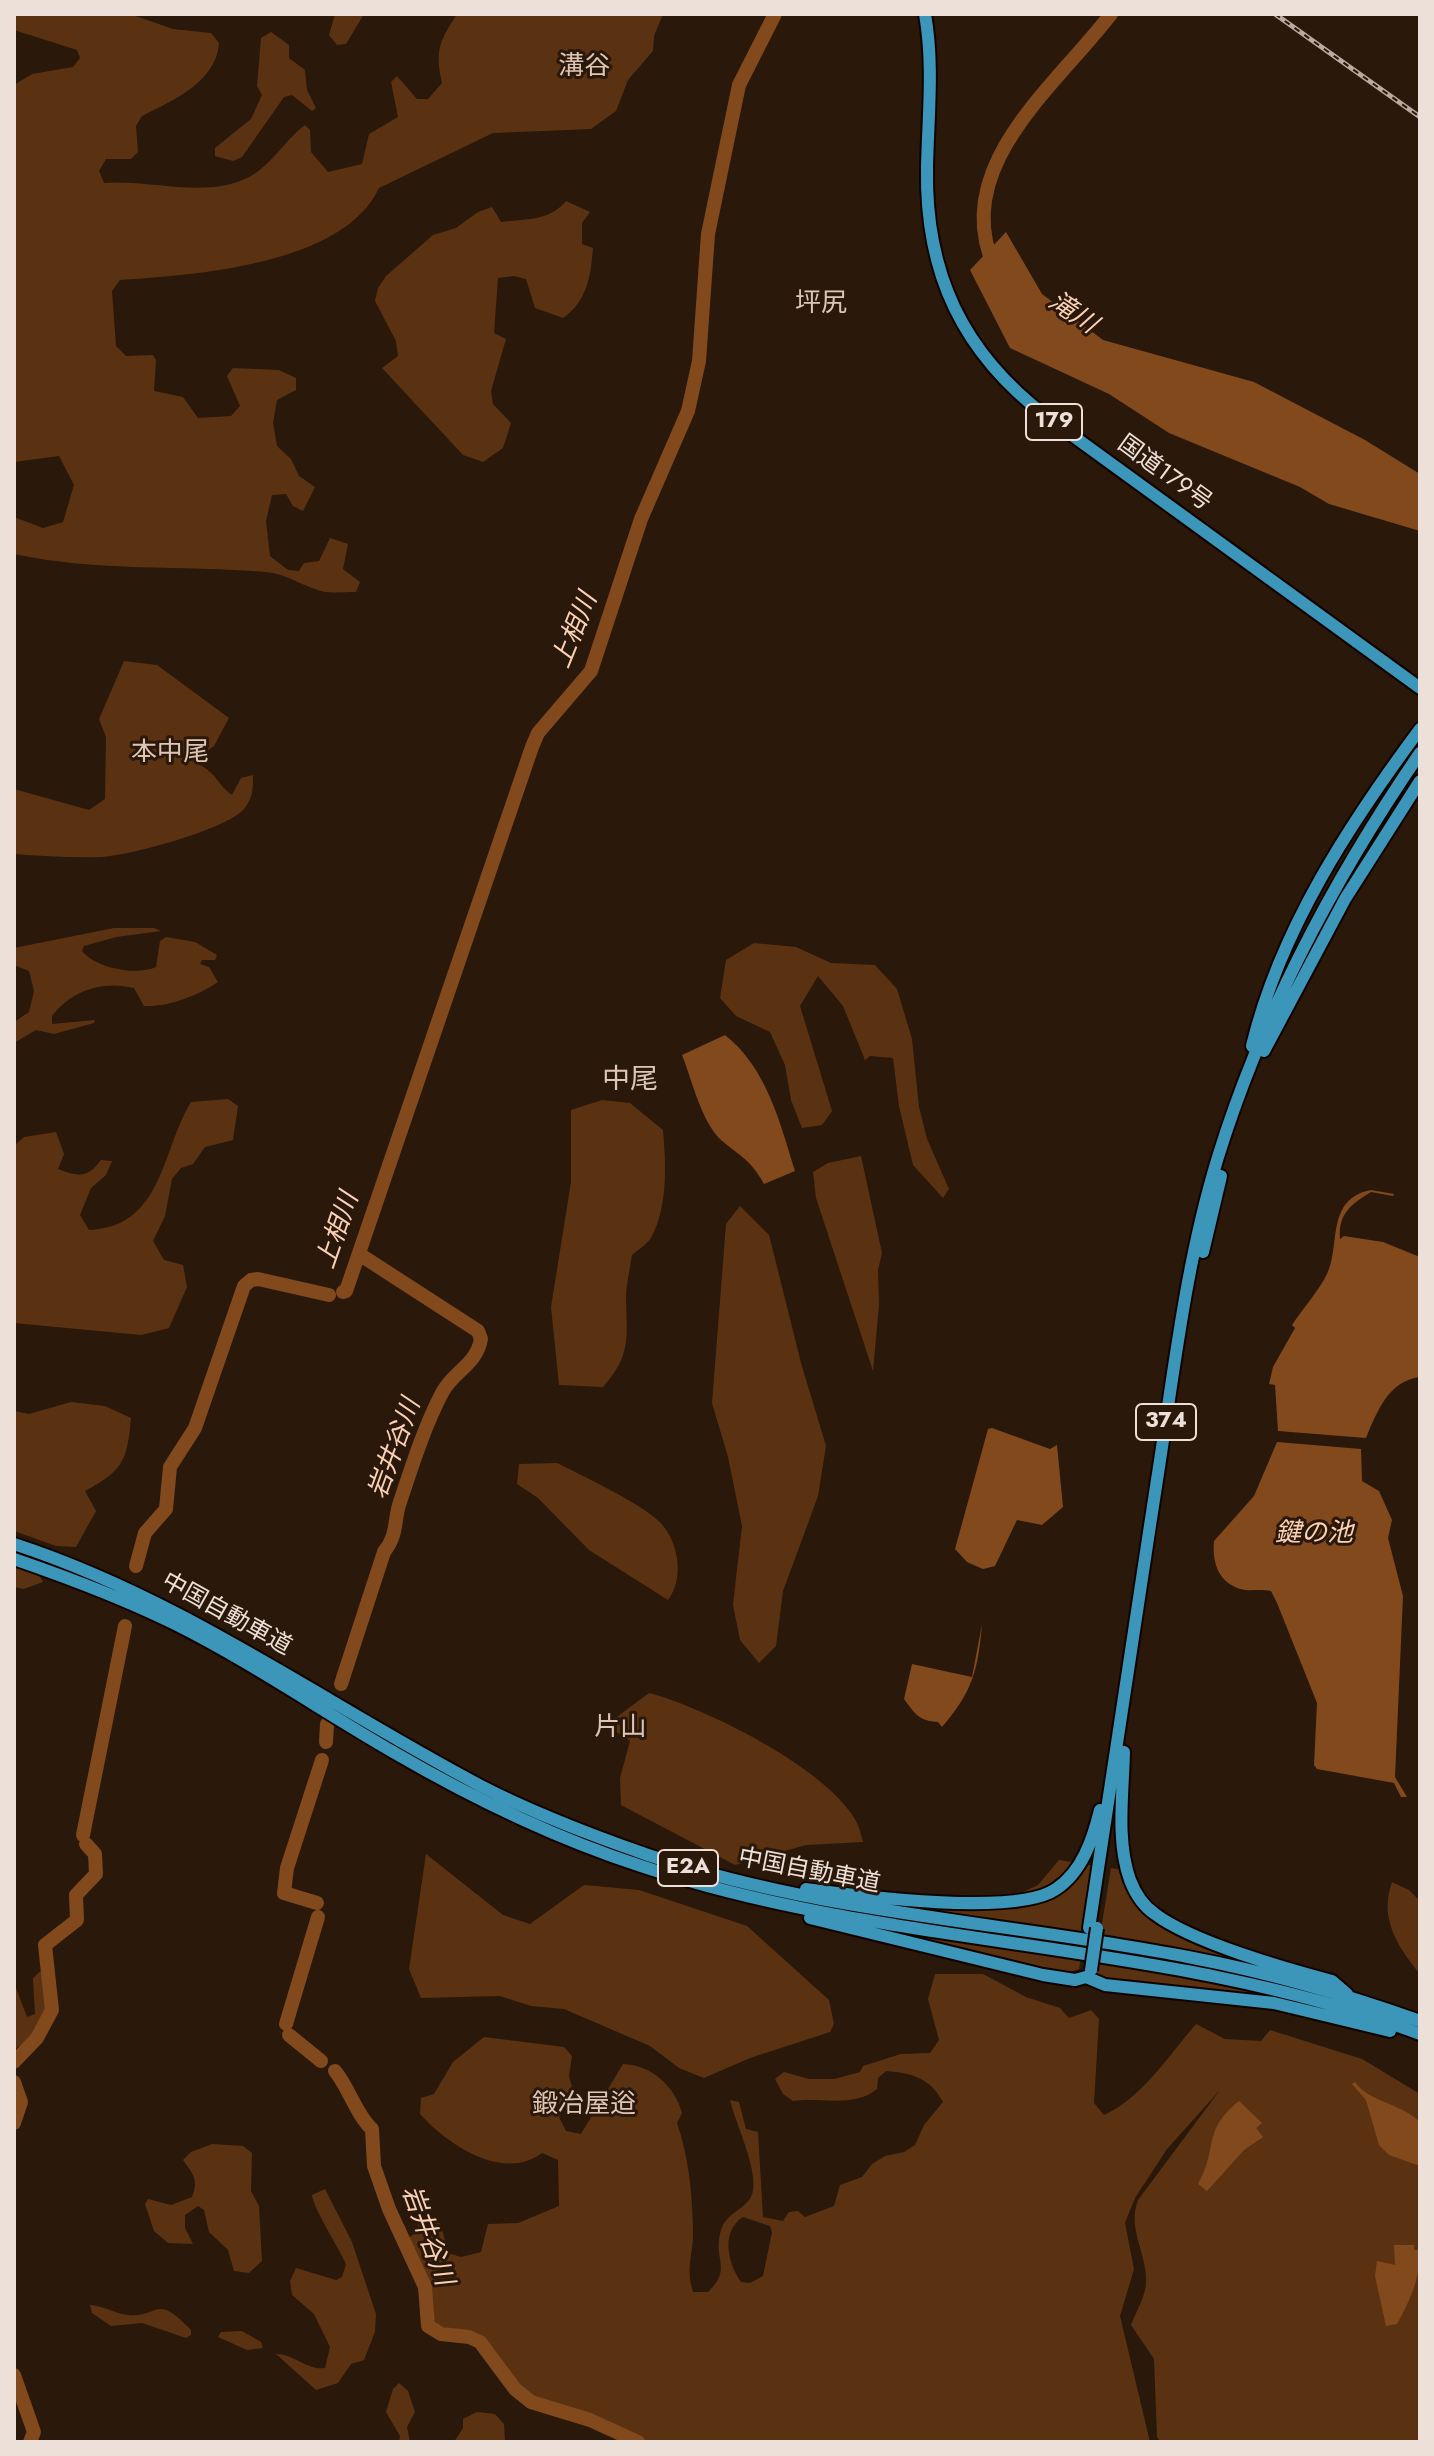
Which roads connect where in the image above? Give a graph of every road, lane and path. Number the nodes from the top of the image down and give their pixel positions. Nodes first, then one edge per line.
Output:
1 (925, 14) edge
2 (1420, 688) edge
3 (1420, 729) edge
4 (1420, 753) edge
5 (1420, 781) edge
6 (1273, 1010) junction
7 (14, 1544) edge
8 (14, 1559) edge
9 (1120, 1752) junction
10 (685, 1867) junction
11 (747, 1897) junction
12 (1086, 1972) junction
13 (1352, 1997) junction
14 (1420, 2021) edge
15 (1420, 2037) edge

1 - 2 highway, 国道179号 / 179
3 - 6 highway
4 - 6 highway, 374
5 - 6 highway
6 - 9 highway, 374
7 - 10 highway, 中国自動車道 / E2A
8 - 11 highway, 中国自動車道 / E2A
9 - 10 highway
9 - 12 highway, bridge
9 - 13 highway
10 - 13 highway, 中国自動車道 / E2A
11 - 12 highway
11 - 15 highway, 中国自動車道 / E2A
12 - 15 highway
13 - 14 highway, 中国自動車道 / E2A

